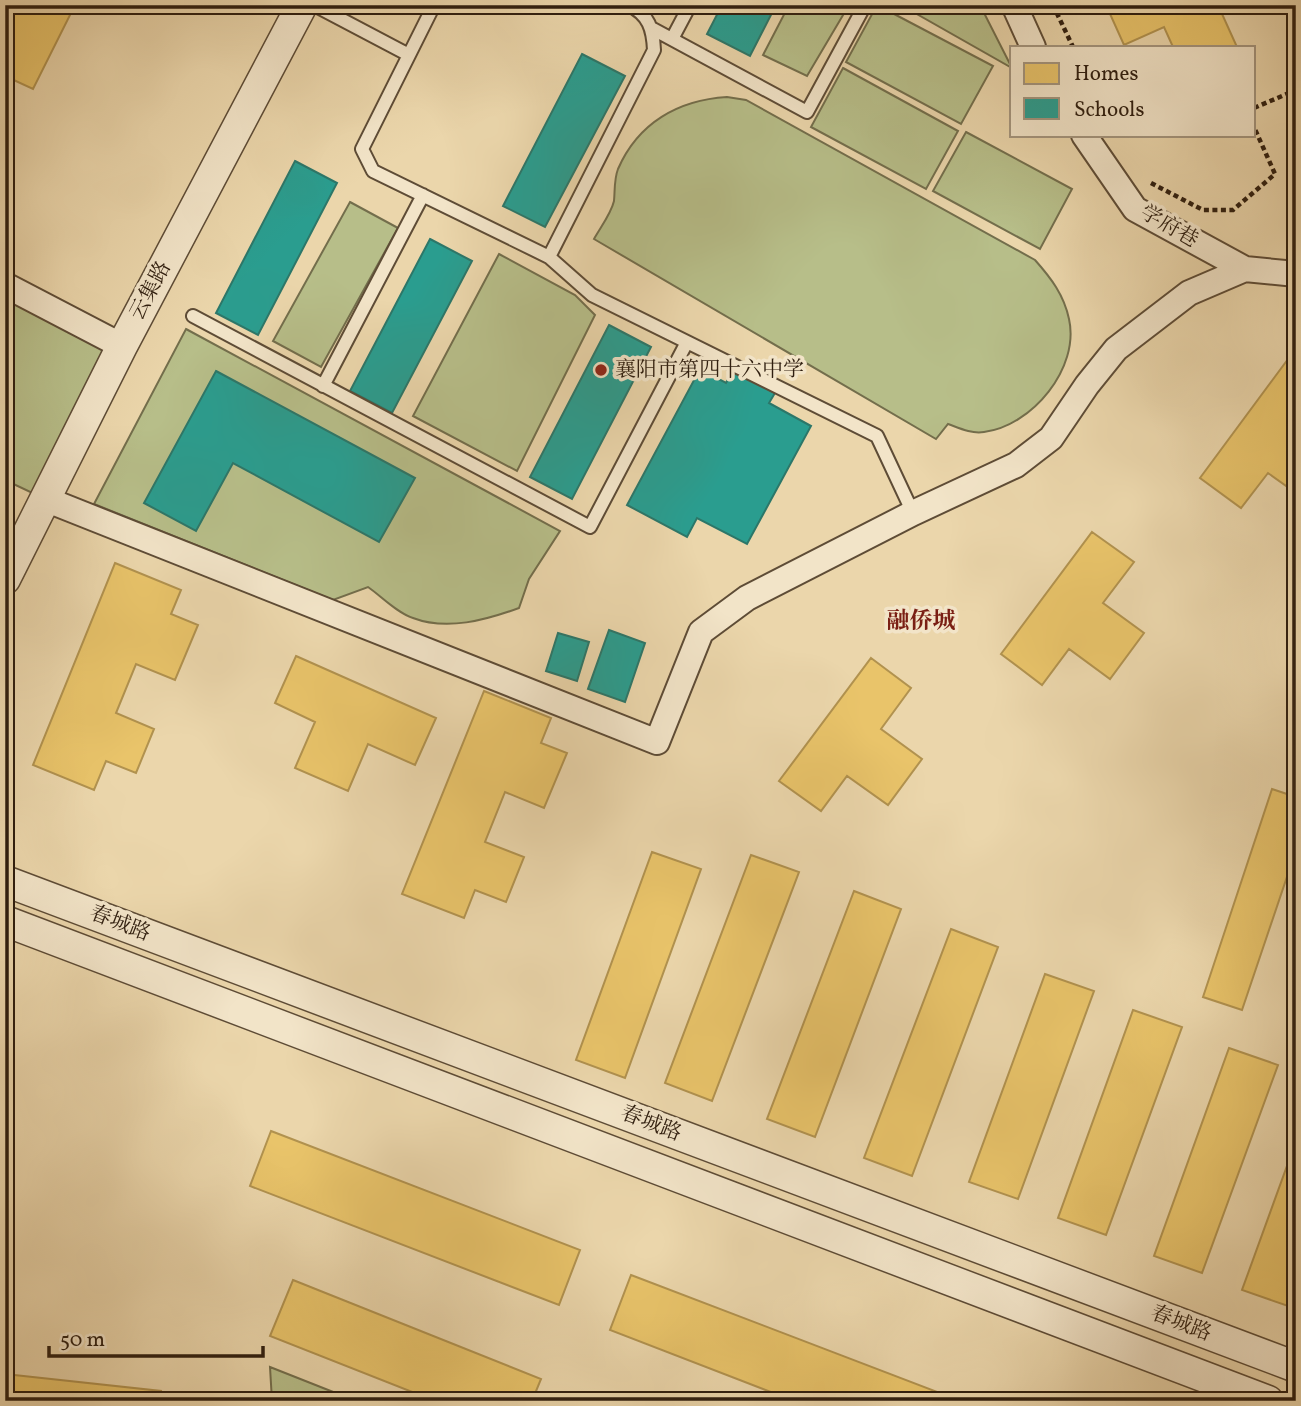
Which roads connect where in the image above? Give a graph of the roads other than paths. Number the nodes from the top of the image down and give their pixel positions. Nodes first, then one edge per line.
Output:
1 (302, 5) edge
2 (314, 5) edge
3 (434, 5) edge
4 (629, 5) edge
5 (690, 5) edge
6 (865, 5) edge
7 (1014, 5) edge
8 (653, 29) junction
9 (672, 39) junction
10 (1032, 46) edge
11 (409, 55) junction
12 (1085, 136) edge
13 (423, 195) junction
14 (549, 257) junction
15 (1245, 269) junction
16 (1296, 274) edge
17 (5, 285) edge
18 (193, 316) dead end
19 (687, 342) junction
20 (122, 346) junction
21 (323, 386) junction
22 (45, 499) junction
23 (913, 513) junction
24 (5, 579) edge
25 (5, 881) edge
26 (5, 921) edge
27 (1296, 1367) edge
28 (1268, 1401) edge

1 - 20 street, 云集路
2 - 11 lane
3 - 11 lane
4 - 8 lane
5 - 9 lane
6 - 9 lane
7 - 10 street
8 - 9 lane
8 - 14 lane
11 - 13 lane
12 - 15 street, 学府巷
13 - 14 lane
13 - 21 lane
14 - 19 lane
15 - 16 street
15 - 23 street
17 - 20 street
18 - 21 lane
19 - 21 lane
19 - 23 lane
20 - 22 street, 云集路
22 - 23 street
22 - 24 street, 云集路
25 - 27 street, 春城路
26 - 28 street, 春城路

